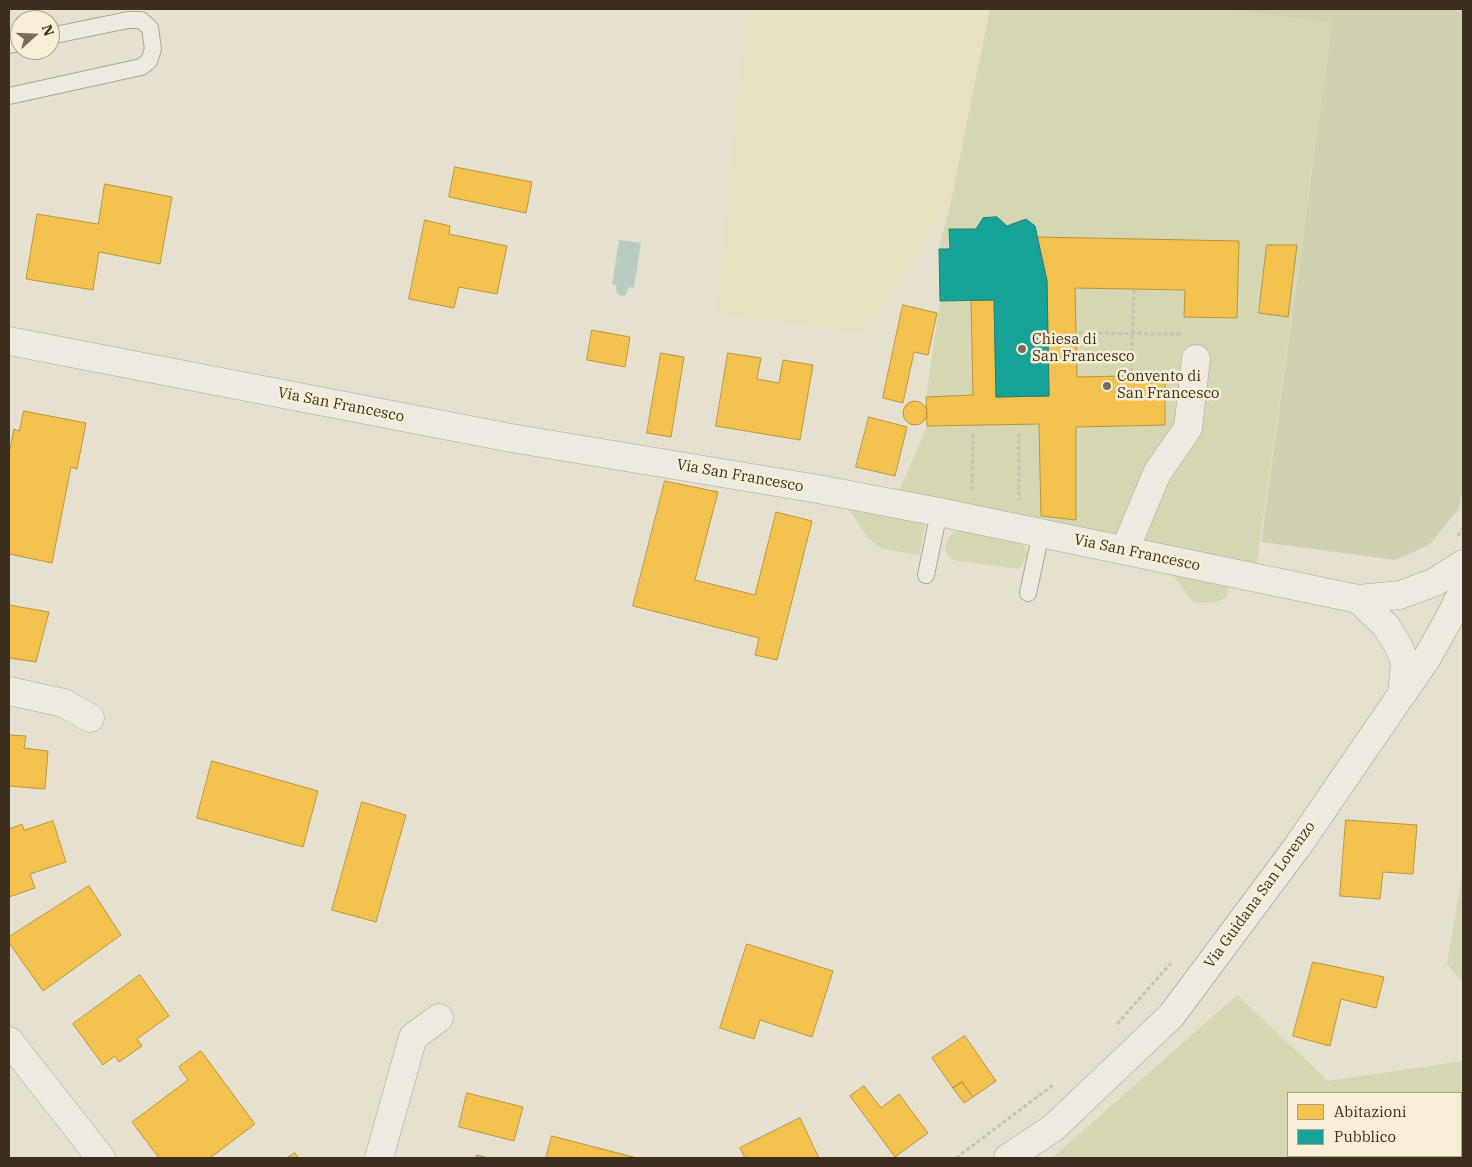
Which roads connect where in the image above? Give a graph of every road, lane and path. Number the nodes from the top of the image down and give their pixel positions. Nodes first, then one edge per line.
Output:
1 (60, 34) edge
2 (9, 96) edge
3 (1134, 289) dead end
4 (1079, 333) dead end
5 (1133, 333) junction
6 (1187, 334) dead end
7 (9, 341) edge
8 (1196, 359) dead end
9 (1132, 372) dead end
10 (1019, 433) dead end
11 (973, 434) dead end
12 (939, 512) junction
13 (972, 518) junction
14 (1463, 528) edge
15 (1030, 531) junction
16 (1126, 550) junction
17 (1458, 553) edge
18 (926, 575) dead end
19 (1463, 590) edge
20 (1028, 593) dead end
21 (1358, 599) junction
22 (9, 691) edge
23 (1402, 694) junction
24 (90, 718) dead end
25 (1173, 961) dead end
26 (439, 1018) dead end
27 (1115, 1026) dead end
28 (9, 1040) edge
29 (1059, 1080) dead end
30 (72, 1121) junction
31 (84, 1158) edge
32 (101, 1158) edge
33 (379, 1158) edge
34 (956, 1158) edge
35 (1008, 1158) edge

1 - 2 lane
3 - 5 path
4 - 5 path
5 - 6 path
5 - 9 path
7 - 12 street, Via San Francesco
8 - 16 street
10 - 15 path
11 - 13 path
12 - 13 street, Via San Francesco
12 - 18 lane
13 - 15 street, Via San Francesco
14 - 17 path
15 - 16 street, Via San Francesco
15 - 20 lane
16 - 21 street, Via San Francesco
17 - 21 street, Via San Francesco
19 - 23 street, Via Guidana San Lorenzo
21 - 23 street
22 - 24 street
23 - 35 street, Via Guidana San Lorenzo
25 - 27 path
26 - 33 street
28 - 30 street
29 - 34 path
30 - 31 street
30 - 32 street

